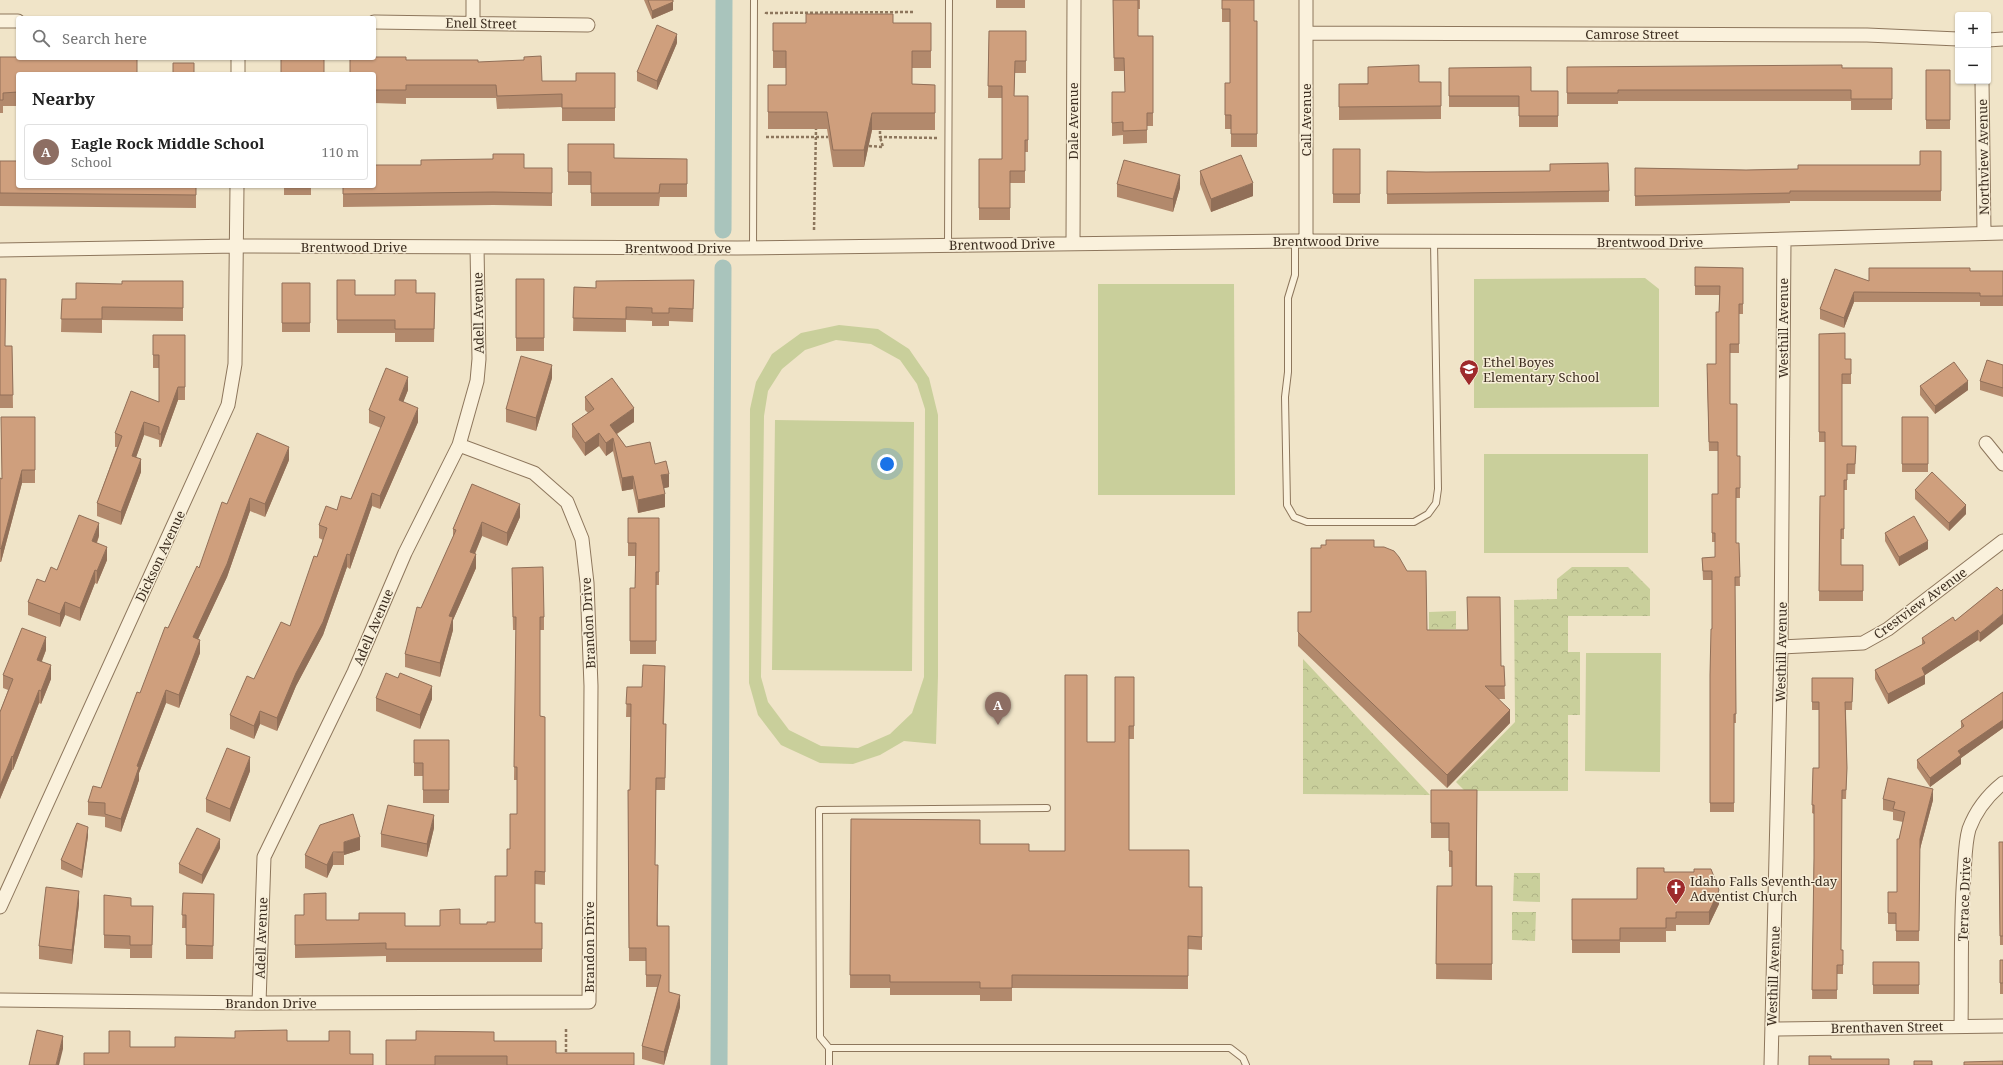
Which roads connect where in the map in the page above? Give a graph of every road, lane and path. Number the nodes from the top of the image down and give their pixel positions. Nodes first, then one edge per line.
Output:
1 (473, 0) edge
2 (754, 0) edge
3 (949, 0) edge
4 (1074, 0) edge
5 (1306, 0) edge
6 (887, 12) junction
7 (914, 12) dead end
8 (810, 13) junction
9 (810, 19) edge
10 (887, 19) edge
11 (766, 20) dead end
12 (0, 21) edge
13 (16, 21) edge
14 (376, 22) edge
15 (473, 22) junction
16 (588, 25) dead end
17 (1307, 33) junction
18 (1955, 39) edge
19 (1991, 40) edge
20 (2003, 40) edge
21 (238, 60) edge
22 (238, 72) edge
23 (1982, 84) edge
24 (816, 129) edge
25 (766, 130) dead end
26 (880, 130) edge
27 (938, 131) dead end
28 (766, 137) junction
29 (816, 137) junction
30 (828, 137) edge
31 (880, 137) junction
32 (766, 145) dead end
33 (869, 146) edge
34 (237, 188) edge
35 (814, 230) dead end
36 (1984, 233) junction
37 (2003, 233) edge
38 (1784, 240) junction
39 (1300, 241) junction
40 (1434, 241) junction
41 (1073, 243) junction
42 (948, 245) junction
43 (237, 246) junction
44 (477, 247) junction
45 (753, 247) junction
46 (0, 250) edge
47 (1986, 443) dead end
48 (459, 445) junction
49 (2003, 464) edge
50 (2003, 540) edge
51 (1781, 647) junction
52 (2003, 782) edge
53 (1047, 808) dead end
54 (0, 907) edge
55 (0, 1000) edge
56 (259, 1003) junction
57 (1961, 1026) junction
58 (2003, 1026) edge
59 (566, 1028) dead end
60 (1772, 1029) junction
61 (829, 1048) junction
62 (566, 1065) edge
63 (829, 1065) edge
64 (1246, 1065) edge
65 (1771, 1065) edge

1 - 15 street
2 - 45 lane
3 - 42 lane
4 - 41 street, Dale Avenue
5 - 17 street, Call Avenue
6 - 7 path
6 - 8 path
6 - 10 path
8 - 9 path
8 - 11 path
12 - 13 street
14 - 15 street, Enell Street
15 - 16 street, Enell Street
17 - 18 street, Camrose Street
17 - 39 street, Call Avenue
19 - 20 street
21 - 22 street
23 - 36 street, Northview Avenue
24 - 29 path
25 - 28 path
26 - 31 path
27 - 31 path
28 - 29 path
28 - 32 path
29 - 30 path
29 - 35 path
31 - 33 path
34 - 43 street, Dickson Avenue
36 - 37 street, Brentwood Drive
36 - 38 street, Brentwood Drive
38 - 40 street, Brentwood Drive
38 - 51 street, Westhill Avenue
39 - 40 street, Brentwood Drive
39 - 40 lane
39 - 41 street, Brentwood Drive
41 - 42 street, Brentwood Drive
42 - 45 street, Brentwood Drive
43 - 44 street, Brentwood Drive
43 - 46 street, Brentwood Drive
43 - 54 street, Dickson Avenue
44 - 45 street, Brentwood Drive
44 - 48 street, Adell Avenue
47 - 49 street
48 - 56 street, Adell Avenue
48 - 56 street, Brandon Drive
50 - 51 street, Crestview Avenue
51 - 60 street, Westhill Avenue
52 - 57 street, Terrace Drive
53 - 61 lane
55 - 56 street, Brandon Drive
57 - 58 street, Brenthaven Street
57 - 60 street, Brenthaven Street
59 - 62 path
60 - 65 street, Westhill Avenue
61 - 63 lane
61 - 64 lane

